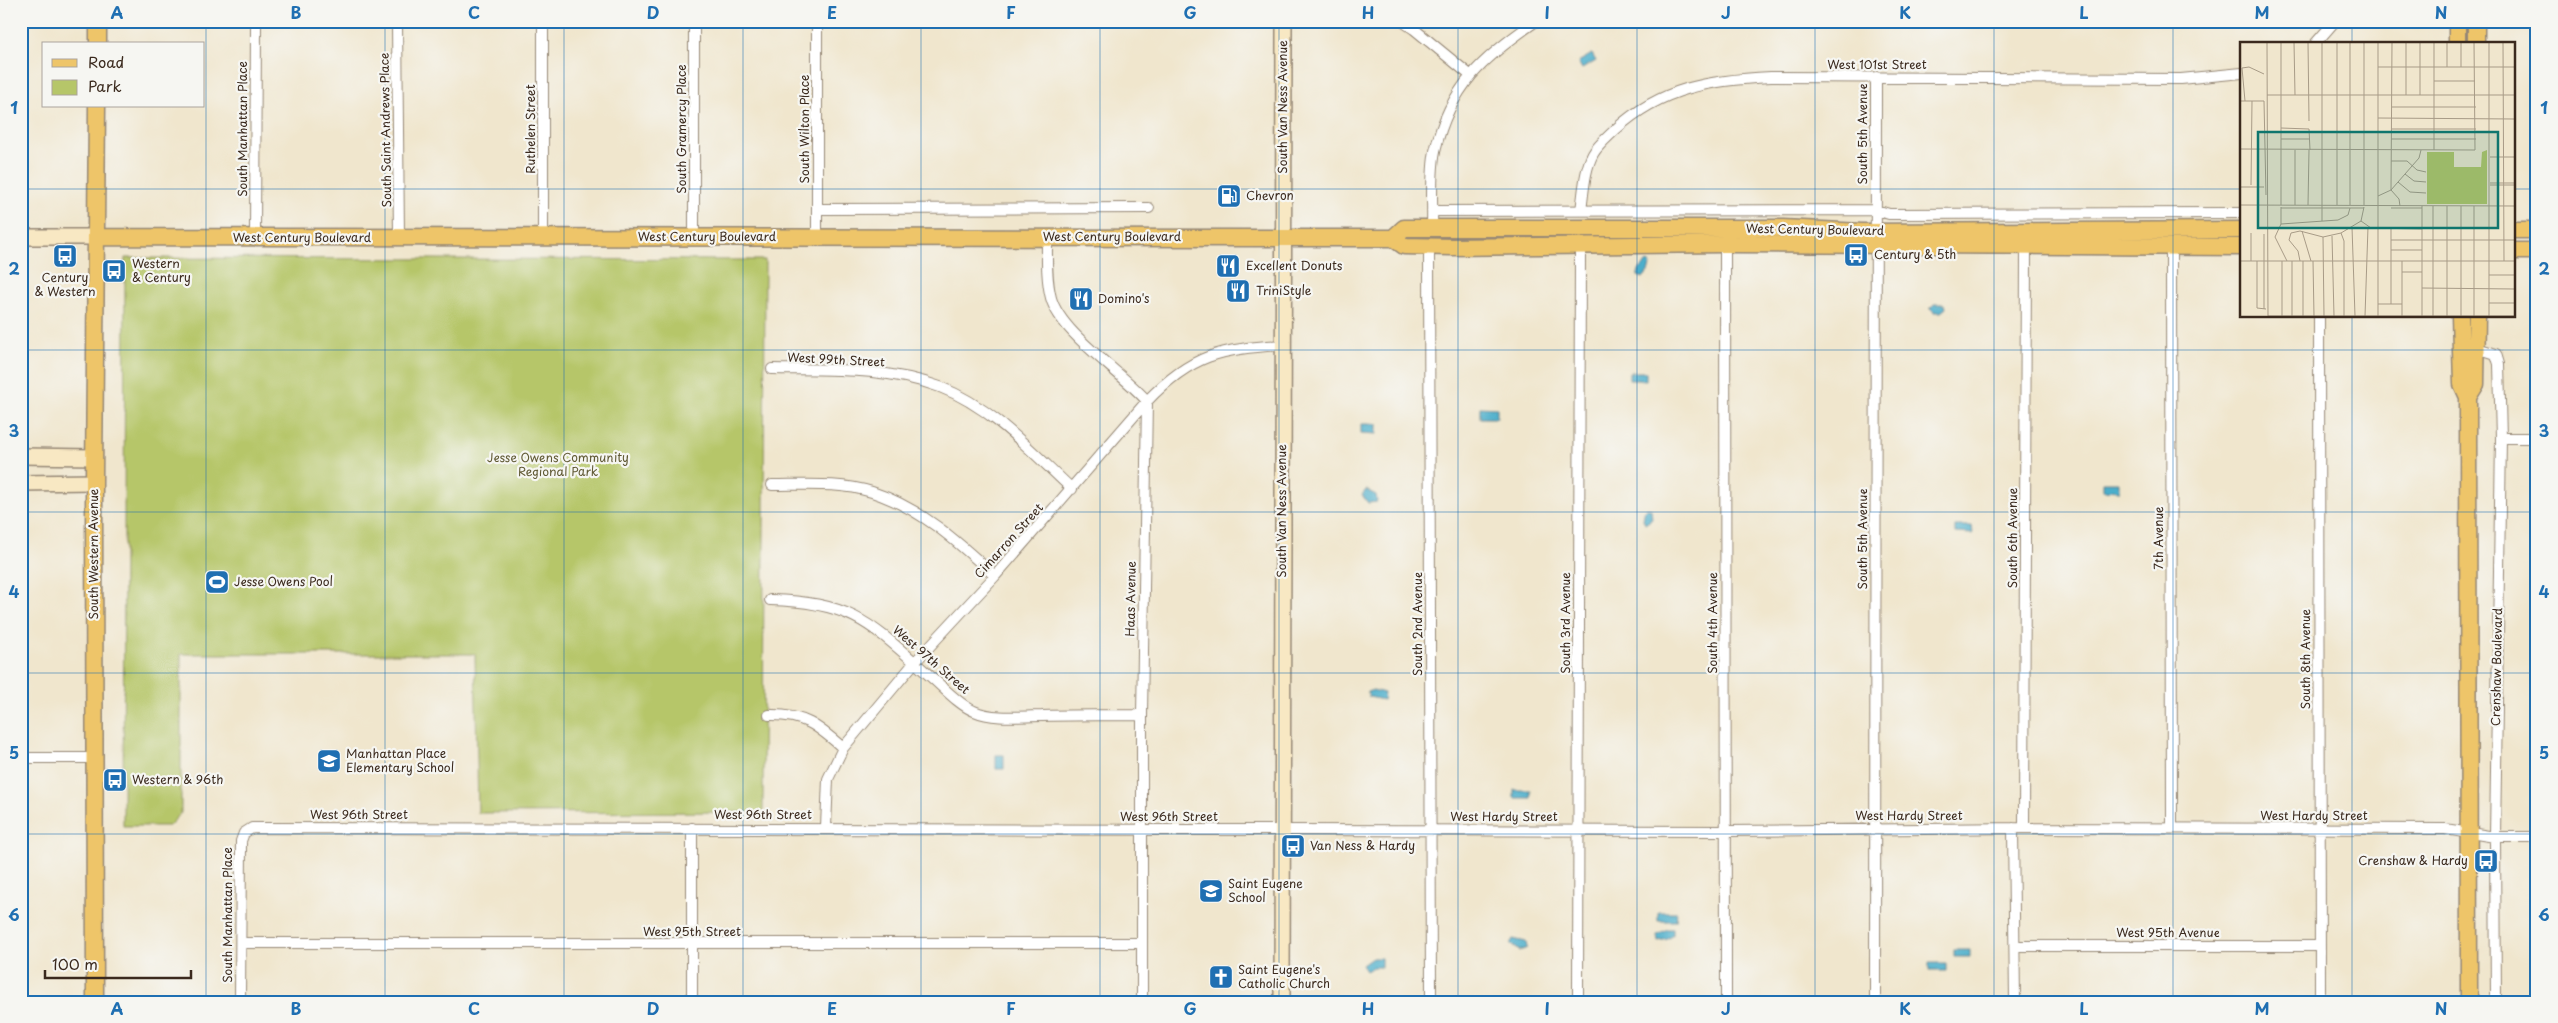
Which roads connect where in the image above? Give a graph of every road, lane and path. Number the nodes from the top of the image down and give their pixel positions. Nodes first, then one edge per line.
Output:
1 (98, 21) edge
2 (256, 21) edge
3 (397, 21) edge
4 (543, 21) edge
5 (694, 21) edge
6 (817, 21) edge
7 (1284, 21) edge
8 (1402, 21) edge
9 (1536, 21) edge
10 (2335, 21) edge
11 (2458, 21) edge
12 (2476, 21) edge
13 (98, 42) edge
14 (2317, 42) edge
15 (2457, 42) edge
16 (2476, 42) edge
17 (1470, 74) junction
18 (2240, 74) edge
19 (1876, 77) junction
20 (97, 108) edge
21 (1149, 208) dead end
22 (817, 209) junction
23 (1581, 210) junction
24 (1876, 210) junction
25 (1432, 211) junction
26 (2240, 213) edge
27 (1432, 228) junction
28 (2240, 230) edge
29 (2516, 230) edge
30 (2537, 230) edge
31 (21, 237) edge
32 (96, 237) junction
33 (543, 237) junction
34 (694, 237) junction
35 (817, 237) junction
36 (1047, 237) junction
37 (256, 238) junction
38 (399, 238) junction
39 (1283, 238) junction
40 (1393, 238) junction
41 (1876, 239) junction
42 (1725, 244) junction
43 (1580, 245) junction
44 (1429, 247) junction
45 (2026, 247) junction
46 (2170, 247) junction
47 (2240, 247) edge
48 (2516, 251) edge
49 (2537, 251) edge
50 (2319, 318) edge
51 (2460, 318) edge
52 (2477, 318) edge
53 (1283, 345) junction
54 (2477, 348) junction
55 (772, 370) dead end
56 (2468, 398) junction
57 (1147, 400) junction
58 (2501, 438) junction
59 (2537, 438) edge
60 (21, 456) edge
61 (94, 457) junction
62 (94, 482) junction
63 (21, 483) edge
64 (772, 485) dead end
65 (1072, 489) junction
66 (995, 576) junction
67 (770, 600) dead end
68 (915, 662) junction
69 (769, 715) dead end
70 (1142, 715) junction
71 (843, 748) junction
72 (21, 758) edge
73 (94, 758) junction
74 (692, 828) junction
75 (826, 828) junction
76 (2013, 828) junction
77 (2024, 828) junction
78 (2172, 828) junction
79 (1282, 829) junction
80 (1875, 829) junction
81 (2319, 829) junction
82 (246, 830) joint
83 (1142, 830) junction
84 (1431, 830) junction
85 (1578, 830) junction
86 (1726, 831) junction
87 (2469, 832) junction
88 (2495, 837) junction
89 (2537, 837) edge
90 (241, 943) junction
91 (1142, 943) junction
92 (692, 944) junction
93 (2016, 946) junction
94 (2320, 946) junction
95 (95, 1002) edge
96 (240, 1002) edge
97 (692, 1002) edge
98 (1142, 1002) edge
99 (1282, 1002) edge
100 (1431, 1002) edge
101 (1578, 1002) edge
102 (1726, 1002) edge
103 (1875, 1002) edge
104 (2016, 1002) edge
105 (2320, 1002) edge
106 (2469, 1002) edge
107 (2496, 1002) edge

1 - 13 main road
2 - 37 street, South Manhattan Place
3 - 38 street, South Saint Andrews Place
4 - 33 street, Ruthelen Street
5 - 34 street, South Gramercy Place
6 - 22 street, South Wilton Place
7 - 39 street, South Van Ness Avenue
8 - 17 street
9 - 17 street
10 - 14 street
11 - 15 main road
12 - 16 main road
17 - 25 street
18 - 19 street, West 101st Street
19 - 23 street, West 101st Street
19 - 24 street, South 5th Avenue
20 - 32 main road, South Western Avenue
21 - 22 street
22 - 35 street, South Wilton Place
23 - 24 street, West Century Boulevard
23 - 25 street, West Century Boulevard
24 - 26 street, West Century Boulevard
24 - 41 street, South 5th Avenue
25 - 27 street
27 - 40 main road, West Century Boulevard
27 - 41 main road, West Century Boulevard
28 - 41 main road, West Century Boulevard
29 - 30 main road
31 - 32 street, West Century Boulevard
32 - 37 main road, West Century Boulevard
32 - 61 main road, South Western Avenue
33 - 34 main road, West Century Boulevard
33 - 38 main road, West Century Boulevard
34 - 35 main road, West Century Boulevard
35 - 36 main road, West Century Boulevard
36 - 39 main road, West Century Boulevard
36 - 57 street
37 - 38 main road, West Century Boulevard
39 - 40 main road, West Century Boulevard
39 - 53 street, South Van Ness Avenue
40 - 44 main road, West Century Boulevard
41 - 42 main road, West Century Boulevard
41 - 45 main road, West Century Boulevard
41 - 80 street, South 5th Avenue
42 - 43 main road, West Century Boulevard
42 - 86 street, South 4th Avenue
43 - 44 main road, West Century Boulevard
43 - 85 street, South 3rd Avenue
44 - 84 street, South 2nd Avenue
45 - 46 main road, West Century Boulevard
45 - 77 street, South 6th Avenue
46 - 47 main road, West Century Boulevard
46 - 78 street, 7th Avenue
48 - 49 main road
50 - 81 street, South 8th Avenue
51 - 56 main road
52 - 54 main road
53 - 57 street, Cimarron Street
53 - 79 street, South Van Ness Avenue
54 - 56 main road
54 - 58 street, Crenshaw Boulevard
55 - 65 street, West 99th Street
56 - 87 main road
57 - 65 street, Cimarron Street
57 - 70 street, Haas Avenue
58 - 59 street
58 - 88 street, Crenshaw Boulevard
60 - 61 street
61 - 62 main road, South Western Avenue
62 - 63 street
62 - 73 main road, South Western Avenue
64 - 66 street
65 - 66 street, Cimarron Street
66 - 68 street, Cimarron Street
67 - 68 street, West 97th Street
68 - 70 street, West 97th Street
68 - 71 street, Cimarron Street
69 - 71 street
70 - 83 street, Haas Avenue
71 - 75 street, Cimarron Street
72 - 73 street
73 - 95 main road, South Western Avenue
74 - 75 street, West 96th Street
74 - 82 street, West 96th Street
74 - 92 street
75 - 83 street, West 96th Street
76 - 77 street, West Hardy Street
76 - 80 street, West Hardy Street
76 - 93 street
77 - 78 street, West Hardy Street
78 - 81 street, West Hardy Street
79 - 83 street, West 96th Street
79 - 84 street, West Hardy Street
79 - 99 street, South Van Ness Avenue
80 - 86 street, West Hardy Street
80 - 103 street, South 5th Avenue
81 - 87 street, West Hardy Street
81 - 94 street, South 8th Avenue
82 - 90 street, South Manhattan Place
83 - 91 street, Haas Avenue
84 - 85 street, West Hardy Street
84 - 100 street, South 2nd Avenue
85 - 86 street, West Hardy Street
85 - 101 street, South 3rd Avenue
86 - 102 street, South 4th Avenue
87 - 88 street, West Hardy Street
87 - 106 main road
88 - 89 street, West Hardy Street
88 - 107 street, Crenshaw Boulevard
90 - 92 street, West 95th Street
90 - 96 street, South Manhattan Place
91 - 92 street, West 95th Street
91 - 98 street, Haas Avenue
92 - 97 street
93 - 94 street, West 95th Avenue
93 - 104 street
94 - 105 street, South 8th Avenue

